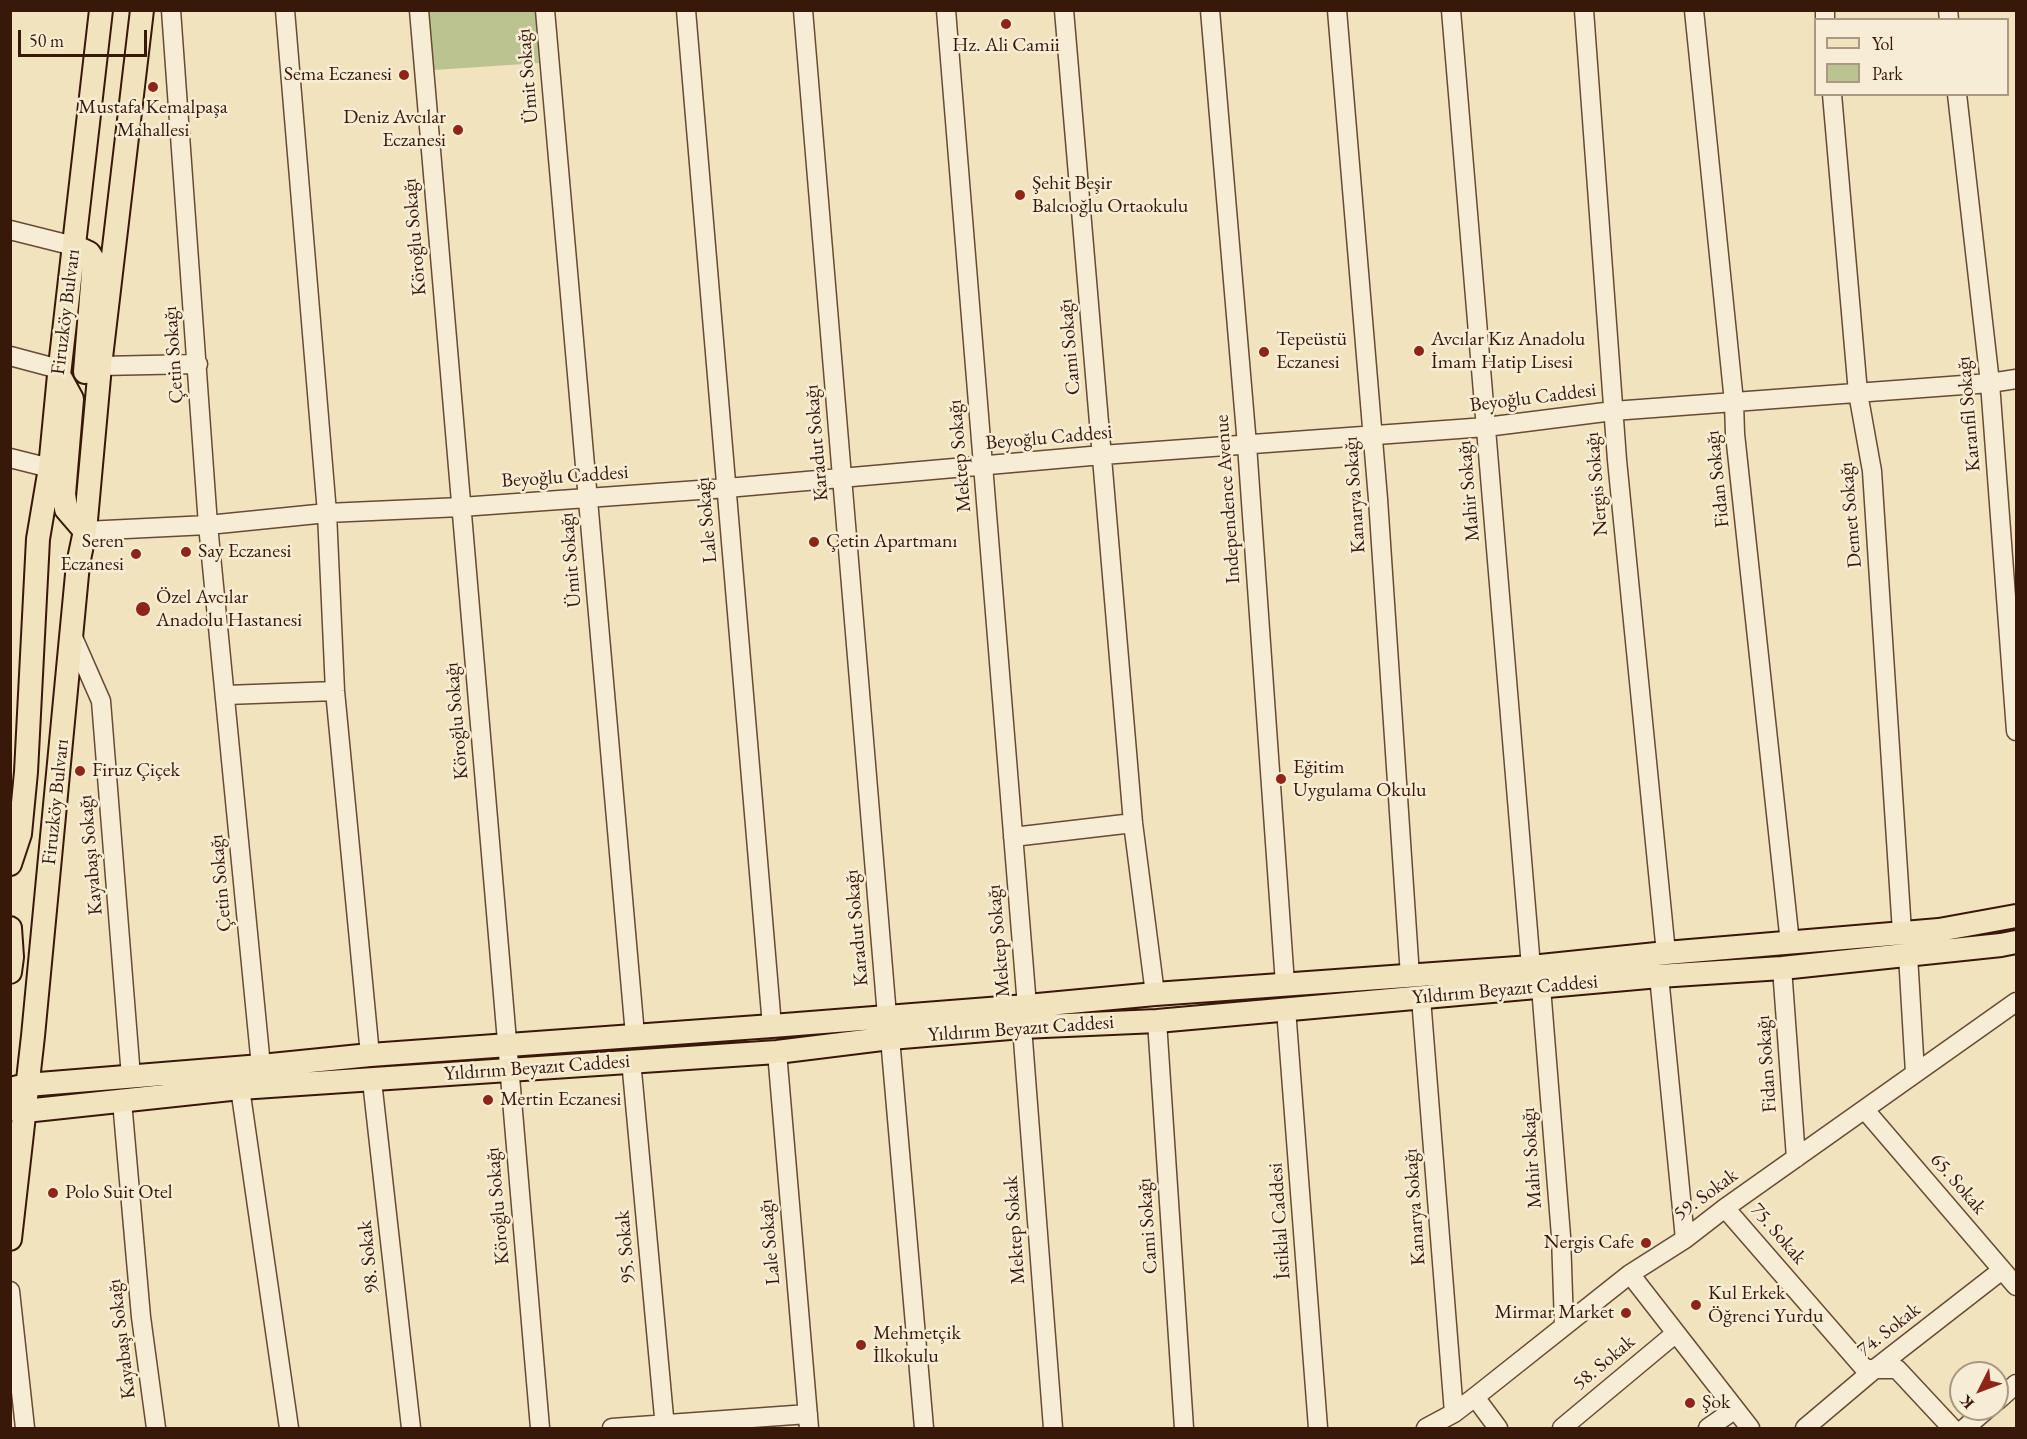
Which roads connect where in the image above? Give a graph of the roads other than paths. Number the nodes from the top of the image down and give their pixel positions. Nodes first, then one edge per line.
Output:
1 (101, 10) edge
2 (142, 10) edge
3 (171, 10) edge
4 (285, 10) edge
5 (419, 10) edge
6 (545, 10) edge
7 (686, 10) edge
8 (803, 10) edge
9 (946, 10) edge
10 (1064, 10) edge
11 (1210, 10) edge
12 (1337, 10) edge
13 (1451, 10) edge
14 (1584, 10) edge
15 (1694, 10) edge
16 (1832, 96) edge
17 (1957, 96) edge
18 (10, 230) edge
19 (74, 246) junction
20 (10, 356) edge
21 (198, 364) junction
22 (100, 366) junction
23 (59, 372) junction
24 (2016, 379) edge
25 (1990, 383) junction
26 (1858, 393) junction
27 (1734, 402) junction
28 (1613, 411) junction
29 (95, 424) junction
30 (1486, 427) junction
31 (1373, 434) junction
32 (1247, 445) junction
33 (1102, 455) junction
34 (10, 458) edge
35 (983, 466) junction
36 (50, 468) junction
37 (842, 477) junction
38 (727, 488) junction
39 (588, 497) junction
40 (461, 507) junction
41 (327, 513) junction
42 (208, 525) junction
43 (85, 531) junction
44 (72, 635) junction
45 (335, 691) junction
46 (226, 695) junction
47 (2016, 731) edge
48 (18, 777) edge
49 (1133, 823) junction
50 (1013, 837) junction
51 (10, 864) edge
52 (2016, 916) edge
53 (10, 928) edge
54 (1902, 932) junction
55 (2016, 942) edge
56 (1791, 943) junction
57 (1666, 953) junction
58 (1908, 955) junction
59 (1531, 967) junction
60 (1782, 968) junction
61 (10, 972) edge
62 (1410, 976) junction
63 (1659, 976) junction
64 (1285, 984) junction
65 (1541, 987) junction
66 (1155, 994) junction
67 (1421, 998) junction
68 (2016, 1002) edge
69 (1286, 1009) junction
70 (887, 1016) junction
71 (1024, 1017) junction
72 (1157, 1021) junction
73 (772, 1026) junction
74 (635, 1035) junction
75 (890, 1038) junction
76 (507, 1045) junction
77 (777, 1052) junction
78 (370, 1055) junction
79 (631, 1060) junction
80 (261, 1066) junction
81 (509, 1070) junction
82 (1915, 1073) junction
83 (131, 1077) junction
84 (372, 1081) junction
85 (19, 1087) edge
86 (240, 1088) junction
87 (122, 1101) junction
88 (18, 1108) edge
89 (1865, 1110) junction
90 (1796, 1158) junction
91 (1725, 1208) junction
92 (10, 1239) edge
93 (1684, 1239) junction
94 (2002, 1270) junction
95 (1630, 1274) junction
96 (2016, 1286) edge
97 (10, 1291) edge
98 (1564, 1325) junction
99 (1676, 1333) junction
100 (1876, 1368) junction
101 (1475, 1397) junction
102 (1734, 1410) junction
103 (1454, 1413) junction
104 (808, 1421) edge
105 (665, 1427) edge
106 (25, 1428) edge
107 (156, 1428) edge
108 (289, 1428) edge
109 (411, 1428) edge
110 (540, 1428) edge
111 (612, 1428) edge
112 (924, 1428) edge
113 (1053, 1428) edge
114 (1184, 1428) edge
115 (1318, 1428) edge
116 (1426, 1428) edge
117 (1498, 1428) edge
118 (1562, 1428) edge
119 (1708, 1428) edge
120 (1750, 1428) edge
121 (1805, 1428) edge
122 (1952, 1428) edge

1 - 19 main road, Firuzköy Bulvarı
2 - 22 main road, Firuzköy Bulvarı
3 - 21 street, Çetin Sokağı
4 - 41 street
5 - 40 street, Köroğlu Sokağı
6 - 39 street, Ümit Sokağı
7 - 38 street, Lale Sokağı
8 - 37 street, Karadut Sokağı
9 - 35 street, Mektep Sokağı
10 - 33 street, Cami Sokağı
11 - 32 street, Independence Avenue
12 - 31 street, Kanarya Sokağı
13 - 30 street, Mahir Sokağı
14 - 28 street, Nergis Sokağı
15 - 27 street, Fidan Sokağı
16 - 26 street, Demet Sokağı
17 - 25 street, Karanfil Sokağı
18 - 19 street
19 - 23 main road, Firuzköy Bulvarı
19 - 29 main road
20 - 23 street
21 - 22 street, Firuzköy Bulvarı
21 - 42 street, Çetin Sokağı
22 - 29 main road, Firuzköy Bulvarı
23 - 36 main road, Firuzköy Bulvarı
23 - 43 main road
24 - 25 street, Beyoğlu Caddesi
25 - 26 street, Beyoğlu Caddesi
25 - 47 street, Karanfil Sokağı
26 - 27 street, Beyoğlu Caddesi
26 - 54 street, Demet Sokağı
27 - 28 street, Beyoğlu Caddesi
27 - 56 street, Fidan Sokağı
28 - 30 street, Beyoğlu Caddesi
28 - 57 street, Nergis Sokağı
29 - 43 main road, Firuzköy Bulvarı
30 - 31 street, Beyoğlu Caddesi
30 - 59 street, Mahir Sokağı
31 - 32 street, Beyoğlu Caddesi
31 - 62 street, Kanarya Sokağı
32 - 33 street, Beyoğlu Caddesi
32 - 64 street, Independence Avenue
33 - 35 street, Beyoğlu Caddesi
33 - 49 street, Cami Sokağı
34 - 36 street
35 - 37 street, Beyoğlu Caddesi
35 - 50 street, Mektep Sokağı
36 - 48 main road, Firuzköy Bulvarı
37 - 38 street, Beyoğlu Caddesi
37 - 70 street, Karadut Sokağı
38 - 39 street, Beyoğlu Caddesi
38 - 73 street, Lale Sokağı
39 - 40 street, Beyoğlu Caddesi
39 - 74 street, Ümit Sokağı
40 - 41 street, Beyoğlu Caddesi
40 - 76 street, Köroğlu Sokağı
41 - 42 street, Beyoğlu Caddesi
41 - 45 street
42 - 43 street, Beyoğlu Caddesi
42 - 46 street, Çetin Sokağı
43 - 44 main road, Firuzköy Bulvarı
44 - 83 street, Kayabaşı Sokağı
44 - 85 main road, Firuzköy Bulvarı
45 - 46 street
45 - 78 street
46 - 80 street, Çetin Sokağı
48 - 51 main road, Firuzköy Bulvarı
49 - 50 street
49 - 66 street, Cami Sokağı
50 - 71 street, Mektep Sokağı
52 - 54 main road, Yıldırım Beyazıt Caddesi
53 - 61 main road
54 - 56 main road, Yıldırım Beyazıt Caddesi
55 - 58 main road, Yıldırım Beyazıt Caddesi
56 - 57 main road, Yıldırım Beyazıt Caddesi
57 - 59 main road, Yıldırım Beyazıt Caddesi
58 - 60 main road, Yıldırım Beyazıt Caddesi
58 - 82 street
59 - 62 main road, Yıldırım Beyazıt Caddesi
60 - 63 main road, Yıldırım Beyazıt Caddesi
60 - 90 street, Fidan Sokağı
62 - 64 main road, Yıldırım Beyazıt Caddesi
63 - 65 main road, Yıldırım Beyazıt Caddesi
63 - 93 street
64 - 66 main road, Yıldırım Beyazıt Caddesi
64 - 69 main road
65 - 67 main road, Yıldırım Beyazıt Caddesi
65 - 98 street, Mahir Sokağı
66 - 71 main road, Yıldırım Beyazıt Caddesi
67 - 69 main road, Yıldırım Beyazıt Caddesi
67 - 103 street, Kanarya Sokağı
68 - 82 street, 59. Sokak
69 - 72 main road, Yıldırım Beyazıt Caddesi
69 - 115 street, İstiklal Caddesi
70 - 71 main road, Yıldırım Beyazıt Caddesi
70 - 73 main road, Yıldırım Beyazıt Caddesi
70 - 75 main road
71 - 72 main road, Yıldırım Beyazıt Caddesi
71 - 75 main road, Yıldırım Beyazıt Caddesi
71 - 113 street, Mektep Sokak
72 - 114 street, Cami Sokağı
73 - 74 main road, Yıldırım Beyazıt Caddesi
74 - 76 main road, Yıldırım Beyazıt Caddesi
75 - 77 main road, Yıldırım Beyazıt Caddesi
75 - 112 street
76 - 78 main road, Yıldırım Beyazıt Caddesi
76 - 81 street, Köroğlu Sokağı
77 - 79 main road, Yıldırım Beyazıt Caddesi
77 - 104 street, Lale Sokağı
78 - 80 main road, Yıldırım Beyazıt Caddesi
79 - 81 main road, Yıldırım Beyazıt Caddesi
79 - 105 street, 95. Sokak
80 - 83 main road, Yıldırım Beyazıt Caddesi
81 - 84 main road, Yıldırım Beyazıt Caddesi
81 - 110 street, Köroğlu Sokağı
82 - 89 street, 59. Sokak
83 - 85 main road, Yıldırım Beyazıt Caddesi
84 - 86 main road, Yıldırım Beyazıt Caddesi
84 - 109 street, 98. Sokak
85 - 88 main road, Firuzköy Bulvarı
86 - 87 main road, Yıldırım Beyazıt Caddesi
86 - 108 street
87 - 88 main road, Yıldırım Beyazıt Caddesi
87 - 107 street, Kayabaşı Sokağı
88 - 92 main road, Firuzköy Bulvarı
89 - 90 street, 59. Sokak
89 - 94 street, 65. Sokak
90 - 91 street, 59. Sokak
91 - 93 street, 59. Sokak
91 - 100 street, 75. Sokak
93 - 95 street, 59. Sokak
94 - 96 street, 65. Sokak
94 - 100 street, 74. Sokak
95 - 98 street, 59. Sokak
95 - 99 street
97 - 106 street
98 - 101 street, 59. Sokak
99 - 102 street
99 - 118 street, 58. Sokak
100 - 121 street, 74. Sokak
100 - 122 street, 75. Sokak
101 - 103 street, 59. Sokak
101 - 117 street
102 - 119 street
102 - 120 street
103 - 116 street, 59. Sokak
104 - 105 street
105 - 111 street

